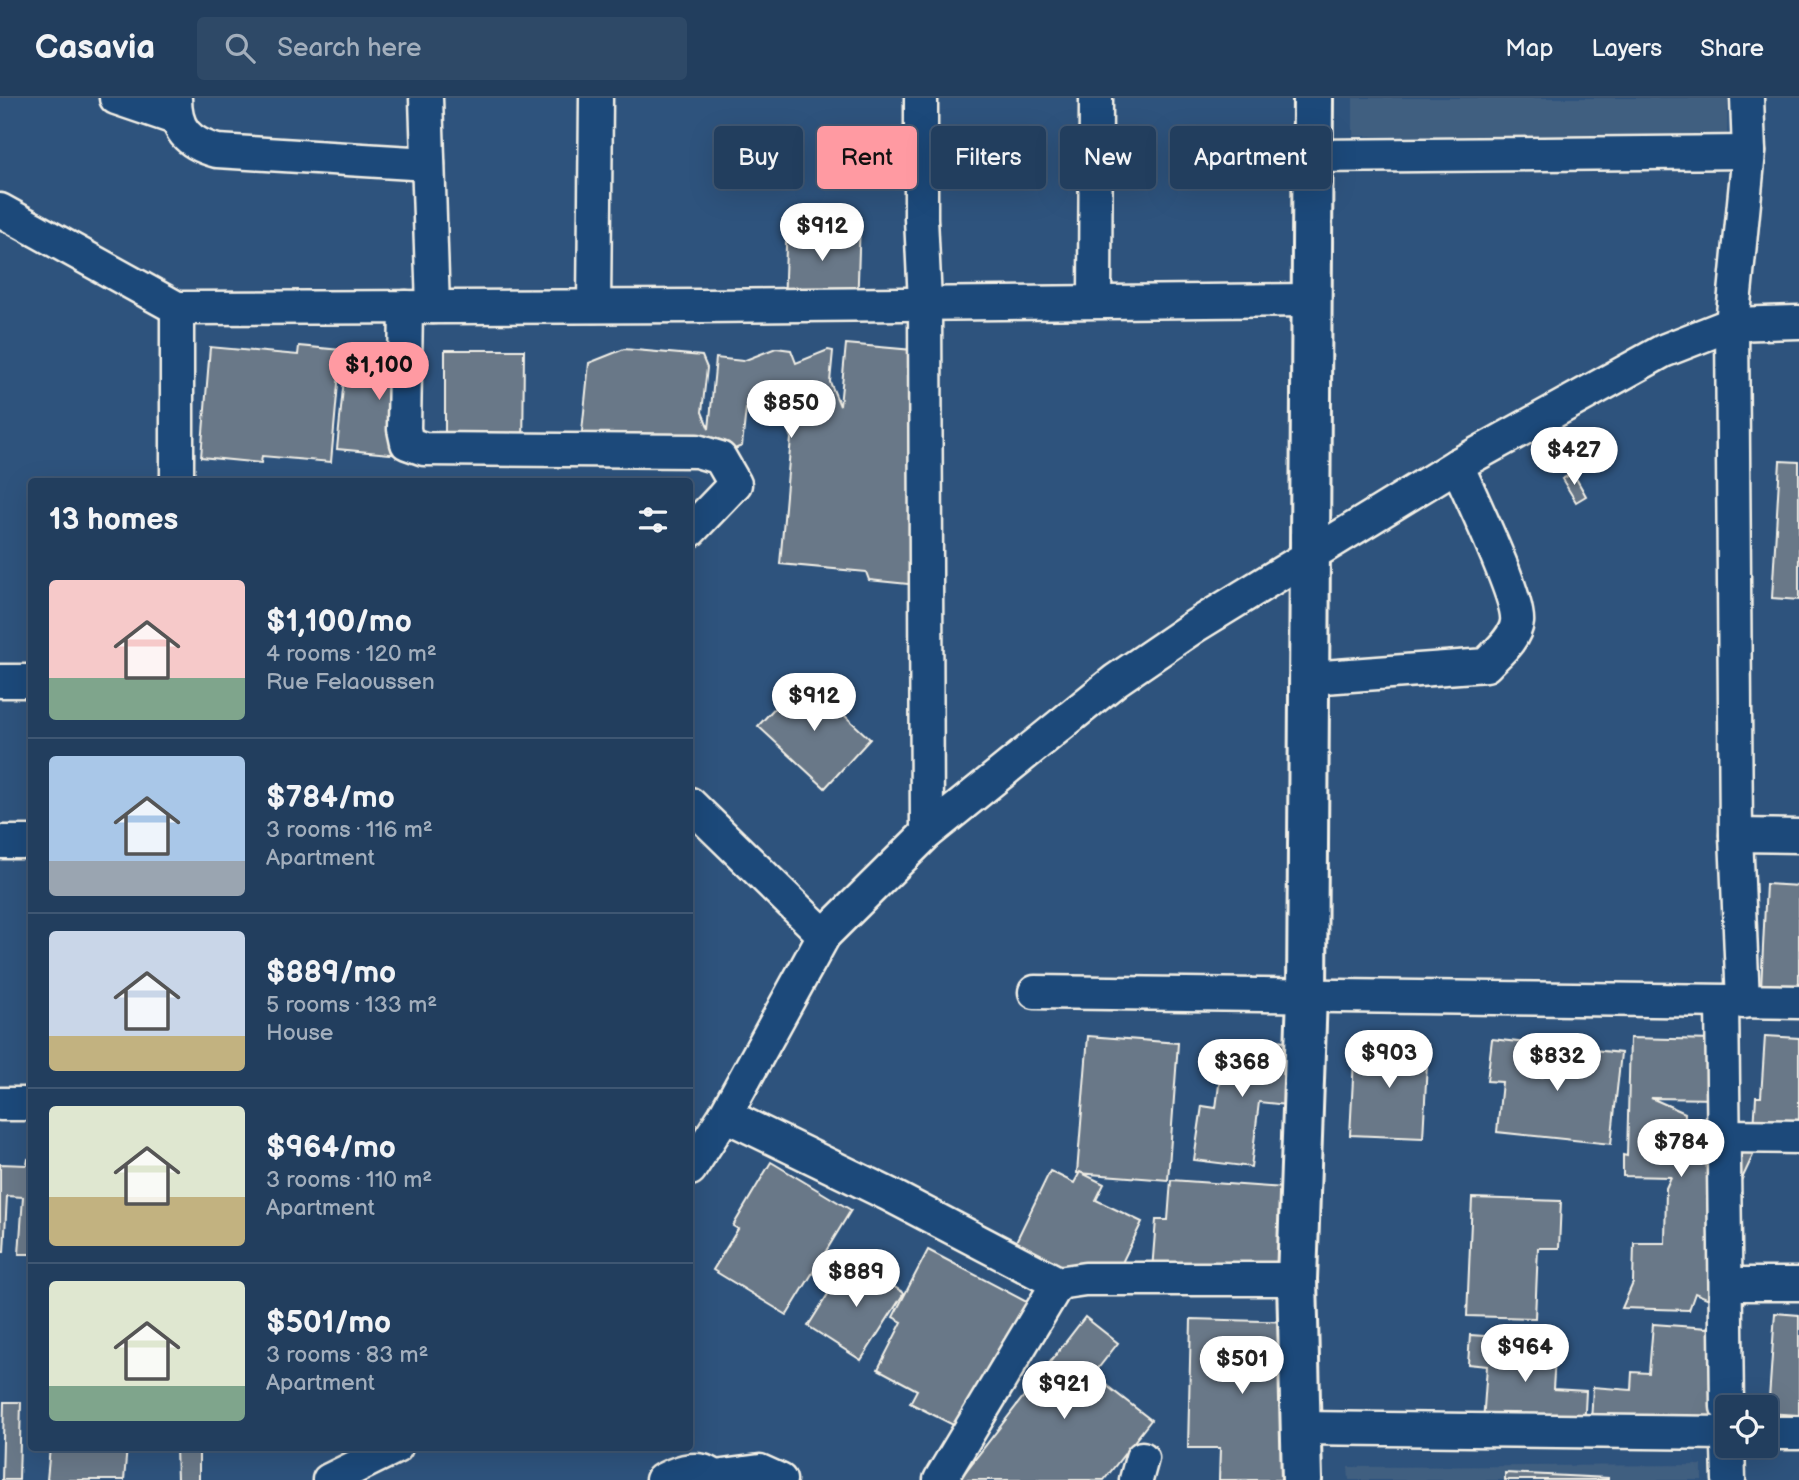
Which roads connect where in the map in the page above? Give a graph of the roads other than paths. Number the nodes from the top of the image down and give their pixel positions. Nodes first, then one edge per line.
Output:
1 (116, 98) edge
2 (426, 98) edge
3 (596, 98) edge
4 (921, 98) edge
5 (1096, 98) edge
6 (1313, 98) edge
7 (1748, 98) edge
8 (175, 108) edge
9 (1313, 126) edge
10 (1749, 152) junction
11 (1331, 156) edge
12 (428, 163) junction
13 (1312, 189) edge
14 (0, 210) edge
15 (1311, 300) junction
16 (1095, 301) junction
17 (925, 302) junction
18 (594, 306) junction
19 (420, 307) junction
20 (177, 308) junction
21 (1799, 322) edge
22 (1732, 324) junction
23 (1457, 465) junction
24 (177, 478) edge
25 (693, 528) edge
26 (1311, 556) junction
27 (1310, 678) junction
28 (0, 681) edge
29 (28, 681) edge
30 (693, 807) edge
31 (928, 833) junction
32 (1735, 835) junction
33 (1799, 836) edge
34 (0, 842) edge
35 (28, 842) edge
36 (824, 935) junction
37 (1035, 992) dead end
38 (1307, 995) junction
39 (1733, 1002) junction
40 (1799, 1002) edge
41 (0, 1104) edge
42 (28, 1104) edge
43 (725, 1115) junction
44 (1724, 1136) junction
45 (1799, 1137) edge
46 (693, 1164) edge
47 (1297, 1279) junction
48 (1058, 1283) junction
49 (1726, 1284) junction
50 (1799, 1284) edge
51 (1727, 1395) edge
52 (1300, 1428) junction
53 (1715, 1433) edge
54 (1778, 1433) edge
55 (1799, 1433) edge
56 (379, 1451) edge
57 (1728, 1458) edge
58 (715, 1479) edge
59 (329, 1480) edge
60 (662, 1480) edge
61 (780, 1480) edge
62 (940, 1480) edge
63 (1302, 1480) edge
64 (1729, 1480) edge

1 - 8 street
2 - 12 street
3 - 18 street
4 - 17 street
5 - 16 street
6 - 9 street
7 - 10 street
8 - 12 street
10 - 11 street
10 - 22 street
12 - 19 street
13 - 15 street
14 - 20 street
15 - 16 street
15 - 26 street
16 - 17 street
17 - 18 street
17 - 31 street
18 - 19 street
19 - 20 street
19 - 25 street
20 - 24 street
21 - 22 street
22 - 23 street
22 - 32 street
23 - 26 street
23 - 27 street
26 - 27 street
26 - 31 street
27 - 38 street
28 - 29 street
30 - 36 street
31 - 36 street
32 - 33 street
32 - 39 street
34 - 35 street
36 - 43 street
37 - 38 street
38 - 39 street
38 - 47 street
39 - 40 street
39 - 44 street
41 - 42 street
43 - 46 street
43 - 48 street
44 - 45 street
44 - 49 street
47 - 48 street
47 - 52 street
48 - 62 street
49 - 50 street
49 - 51 street
52 - 53 street
52 - 63 street
54 - 55 street
56 - 59 street
57 - 64 street
58 - 60 street
58 - 61 street

